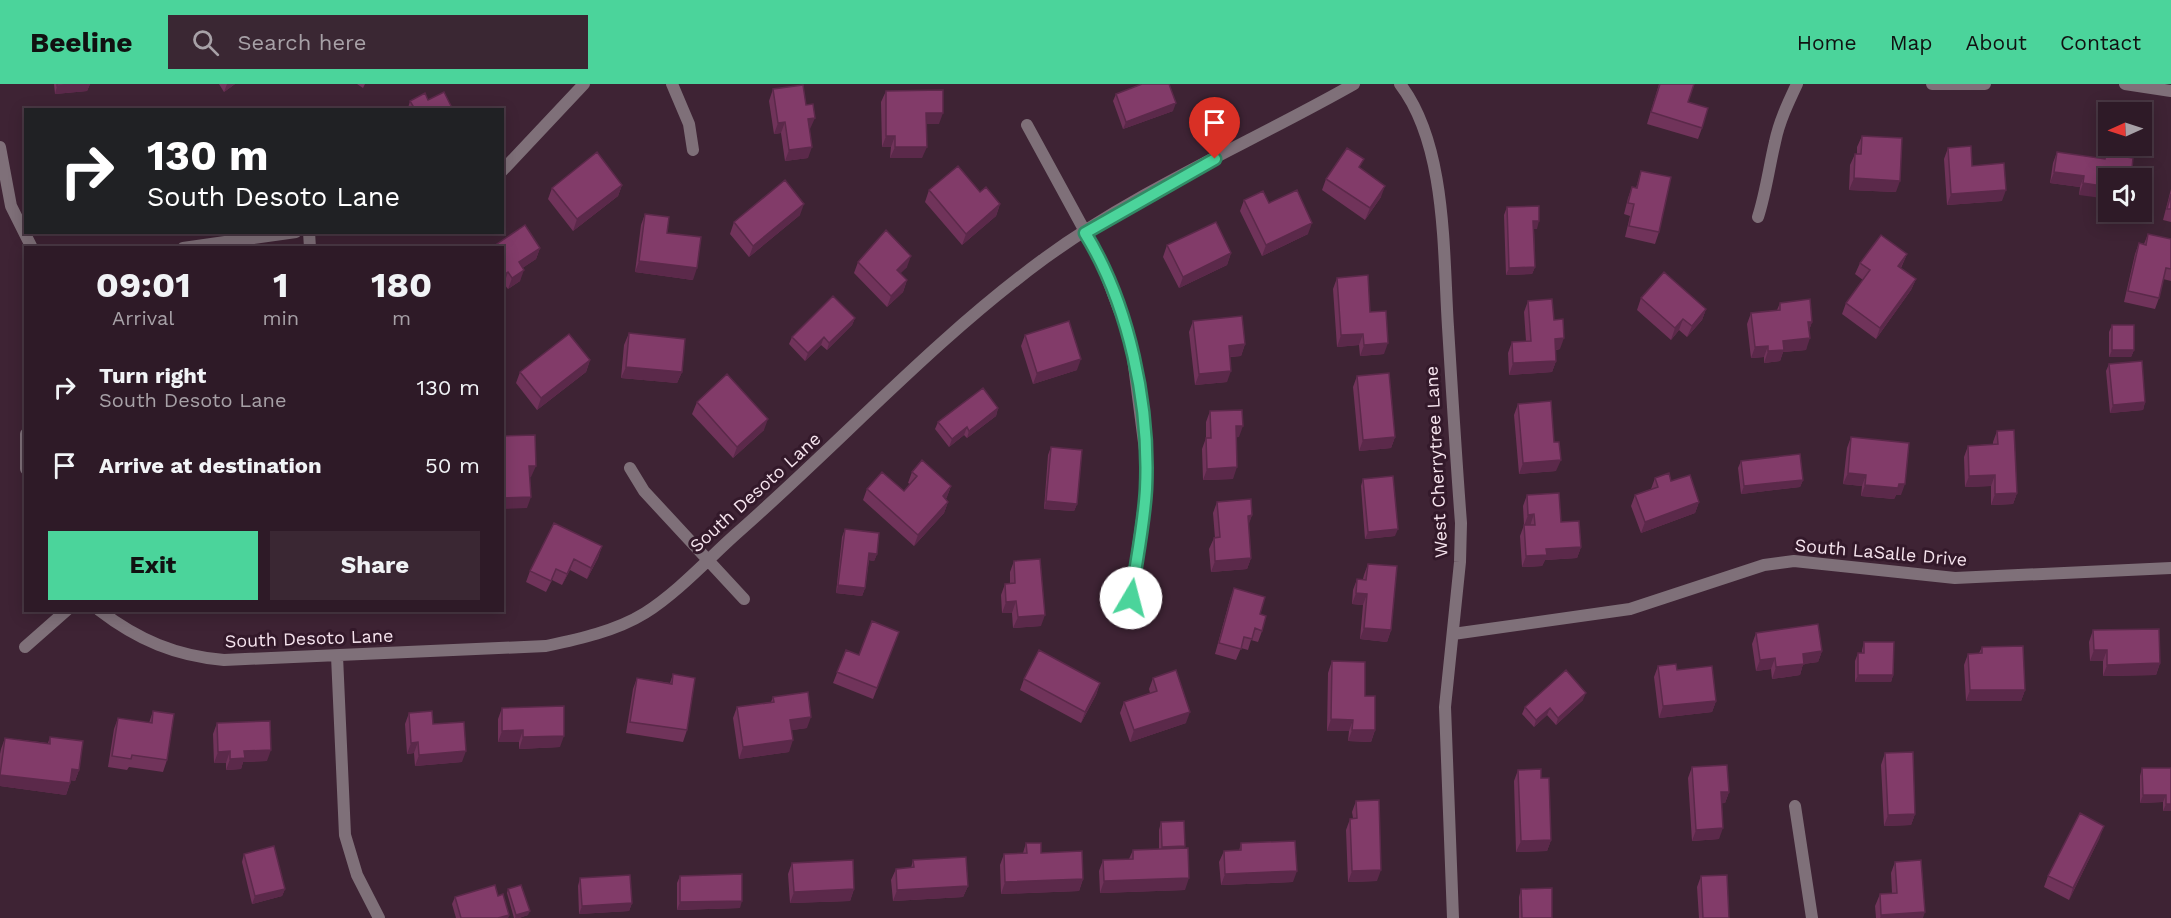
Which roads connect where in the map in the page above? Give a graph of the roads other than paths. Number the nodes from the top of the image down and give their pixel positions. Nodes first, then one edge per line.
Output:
1 (584, 84) edge
2 (672, 84) edge
3 (1354, 84) edge
4 (1400, 84) edge
5 (1797, 84) edge
6 (1932, 84) edge
7 (1985, 84) edge
8 (2125, 84) edge
9 (2171, 91) edge
10 (1027, 125) dead end
11 (0, 147) edge
12 (693, 150) dead end
13 (504, 169) edge
14 (1758, 216) dead end
15 (24, 232) edge
16 (1085, 233) junction
17 (282, 234) edge
18 (197, 246) edge
19 (630, 468) dead end
20 (706, 561) junction
21 (2171, 568) edge
22 (1131, 598) dead end
23 (744, 599) dead end
24 (64, 612) edge
25 (102, 612) edge
26 (1453, 634) junction
27 (25, 647) dead end
28 (337, 656) junction
29 (1795, 806) dead end
30 (379, 918) edge
31 (1453, 918) edge
32 (1812, 918) edge

1 - 13 street
2 - 12 street
3 - 16 street, South Desoto Lane
4 - 26 street, West Cherrytree Lane
5 - 14 street
6 - 7 street
8 - 9 street
10 - 16 street
11 - 15 street
16 - 20 street, South Desoto Lane
16 - 22 street
17 - 18 street
19 - 20 street
20 - 23 street
20 - 28 street, South Desoto Lane
21 - 26 street, South LaSalle Drive
24 - 27 street
25 - 28 street, South Desoto Lane
26 - 31 street, West Cherrytree Lane
28 - 30 street
29 - 32 street

